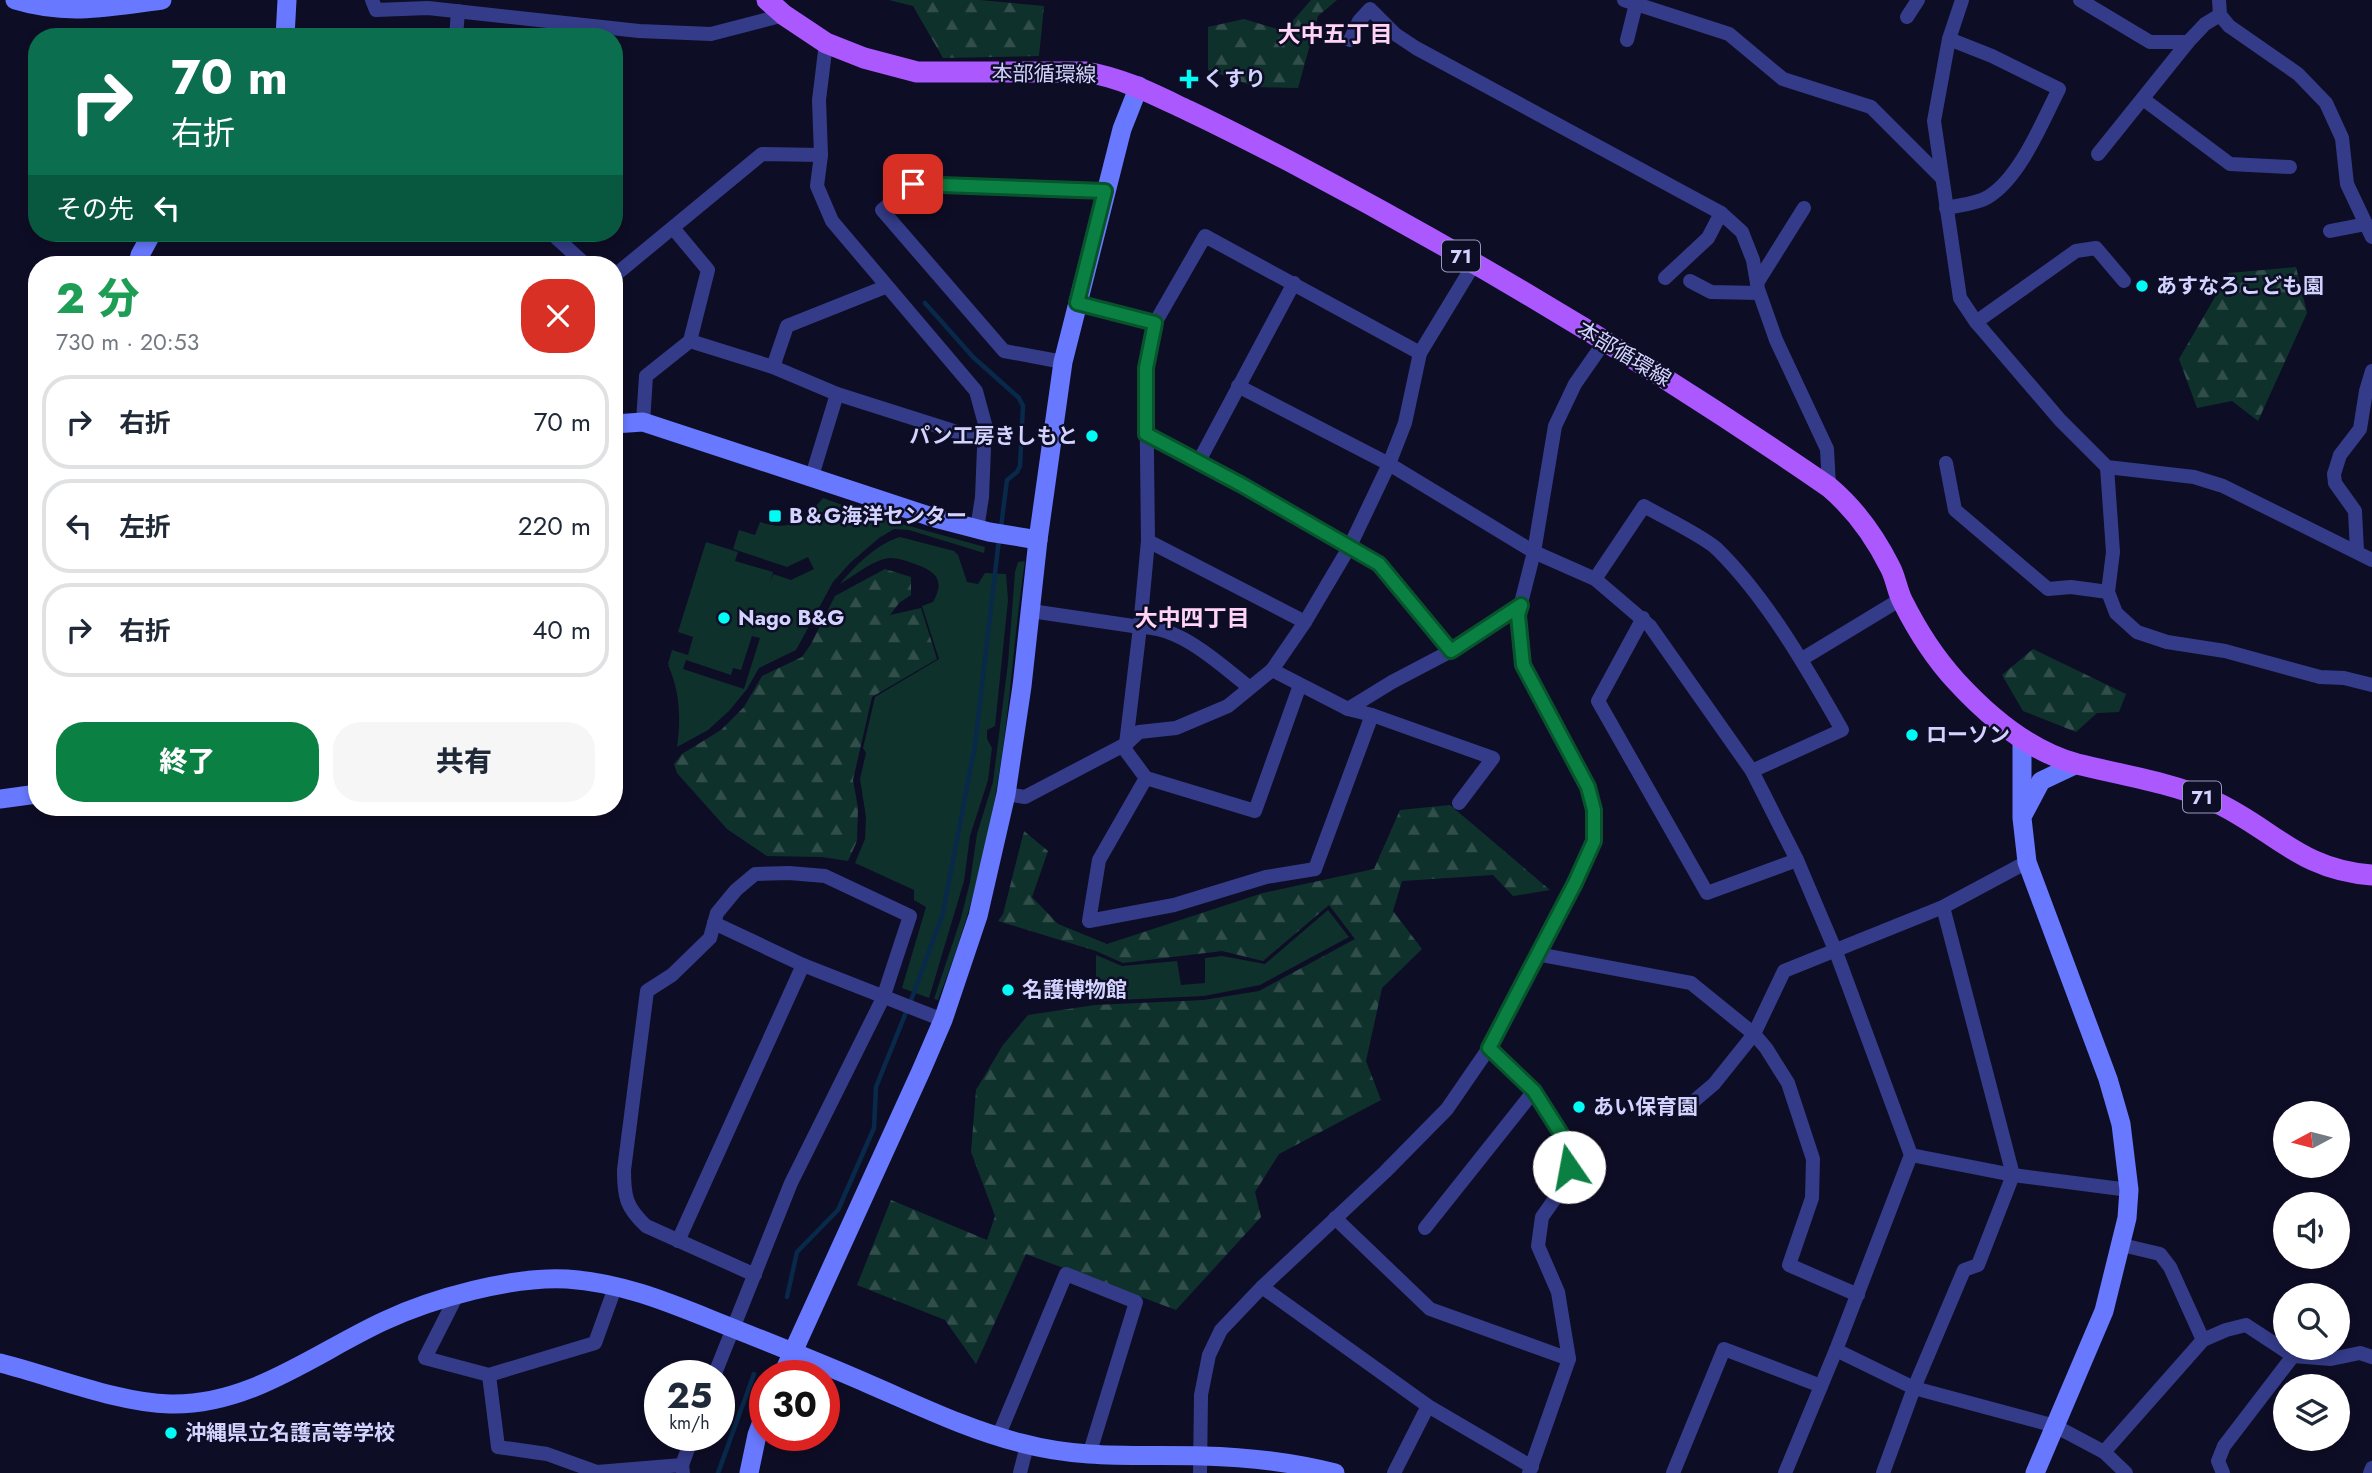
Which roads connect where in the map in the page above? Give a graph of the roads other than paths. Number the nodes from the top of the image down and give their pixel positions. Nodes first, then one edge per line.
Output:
1 (162, 0) edge
2 (287, 0) edge
3 (372, 0) edge
4 (766, 0) edge
5 (1918, 0) edge
6 (1960, 0) edge
7 (2080, 0) edge
8 (2219, 0) edge
9 (21, 1) edge
10 (1630, 2) edge
11 (458, 11) junction
12 (784, 15) junction
13 (2220, 15) junction
14 (1907, 18) dead end
15 (285, 28) edge
16 (457, 28) edge
17 (612, 28) edge
18 (623, 29) edge
19 (1949, 39) junction
20 (1350, 40) dead end
21 (1627, 40) dead end
22 (2188, 42) junction
23 (826, 43) junction
24 (1139, 86) junction
25 (2143, 99) junction
26 (2098, 154) dead end
27 (821, 155) junction
28 (2290, 167) dead end
29 (1941, 177) junction
30 (1105, 191) junction
31 (1804, 208) dead end
32 (1946, 208) junction
33 (1721, 213) junction
34 (673, 228) junction
35 (2369, 231) edge
36 (2330, 232) dead end
37 (561, 242) edge
38 (576, 256) edge
39 (1474, 264) junction
40 (623, 269) edge
41 (1665, 278) dead end
42 (1690, 281) dead end
43 (2124, 281) dead end
44 (1294, 283) junction
45 (885, 287) junction
46 (1758, 288) junction
47 (1077, 303) junction
48 (1976, 322) junction
49 (1155, 323) junction
50 (690, 341) junction
51 (1605, 341) junction
52 (1420, 353) junction
53 (1063, 362) junction
54 (773, 367) junction
55 (2372, 371) edge
56 (1238, 386) junction
57 (2369, 391) edge
58 (837, 394) junction
59 (643, 422) junction
60 (623, 423) edge
61 (1146, 434) junction
62 (985, 441) junction
63 (1199, 461) junction
64 (1946, 463) dead end
65 (1390, 464) junction
66 (2107, 467) junction
67 (812, 476) junction
68 (1829, 487) junction
69 (983, 530) junction
70 (1030, 539) junction
71 (1148, 541) junction
72 (1350, 546) junction
73 (2357, 551) junction
74 (1534, 552) junction
75 (2372, 560) edge
76 (1595, 579) junction
77 (2108, 592) junction
78 (1901, 599) junction
79 (1521, 605) junction
80 (1031, 611) junction
81 (1643, 618) junction
82 (1305, 622) junction
83 (1140, 627) junction
84 (1451, 651) junction
85 (1802, 659) junction
86 (1272, 670) junction
87 (1300, 685) junction
88 (2372, 685) edge
89 (1249, 687) junction
90 (1348, 709) junction
91 (1371, 715) junction
92 (2022, 739) junction
93 (1126, 744) junction
94 (2077, 764) junction
95 (1752, 771) junction
96 (1146, 778) junction
97 (1006, 794) junction
98 (28, 795) edge
99 (0, 799) edge
100 (1458, 803) dead end
101 (2022, 818) junction
102 (1797, 860) junction
103 (2027, 862) junction
104 (2372, 875) edge
105 (1943, 907) junction
106 (714, 923) junction
107 (1836, 952) junction
108 (1537, 954) junction
109 (803, 965) junction
110 (883, 998) junction
111 (943, 1020) junction
112 (1754, 1034) junction
113 (1489, 1048) junction
114 (1534, 1091) junction
115 (1688, 1106) dead end
116 (1911, 1155) junction
117 (2013, 1175) junction
118 (2129, 1189) junction
119 (1335, 1218) junction
120 (1425, 1228) dead end
121 (678, 1241) junction
122 (2122, 1245) junction
123 (755, 1275) junction
124 (616, 1285) junction
125 (1262, 1287) junction
126 (457, 1295) junction
127 (1858, 1295) junction
128 (734, 1328) junction
129 (2203, 1340) junction
130 (2273, 1343) edge
131 (1836, 1350) junction
132 (794, 1351) junction
133 (2350, 1355) edge
134 (2372, 1357) edge
135 (1569, 1359) junction
136 (720, 1360) edge
137 (790, 1360) edge
138 (2289, 1360) edge
139 (0, 1363) edge
140 (489, 1375) junction
141 (1821, 1385) junction
142 (1914, 1388) junction
143 (1429, 1406) junction
144 (2055, 1426) junction
145 (998, 1437) junction
146 (1027, 1445) junction
147 (687, 1451) edge
148 (754, 1451) edge
149 (2104, 1452) junction
150 (1089, 1455) junction
151 (1200, 1464) edge
152 (682, 1469) edge
153 (1531, 1470) edge
154 (597, 1473) edge
155 (749, 1473) edge
156 (1020, 1473) edge
157 (1335, 1473) edge
158 (1394, 1473) edge
159 (1673, 1473) edge
160 (1785, 1473) edge
161 (1883, 1473) edge
162 (2035, 1473) edge
163 (2126, 1473) edge
164 (2223, 1473) edge

1 - 9 street
2 - 15 street
3 - 11 street
4 - 12 main road, 本部循環線 / 71
5 - 14 street
6 - 19 street
7 - 22 street
8 - 13 street
10 - 21 street
10 - 29 street
11 - 16 street
11 - 17 street
12 - 18 street
12 - 23 main road, 本部循環線 / 71
13 - 22 street
13 - 35 street
19 - 29 street
19 - 32 street
20 - 33 street
22 - 25 street
23 - 24 main road, 本部循環線 / 71
23 - 27 street
24 - 30 street
24 - 39 main road, 本部循環線 / 71
25 - 26 street
25 - 28 street
27 - 34 street
27 - 45 street
29 - 32 street
30 - 47 street
30 - 53 street
31 - 46 street
32 - 48 street
33 - 41 street
33 - 46 street
34 - 40 street
34 - 50 street
35 - 36 street
37 - 38 street
39 - 51 main road, 本部循環線 / 71
39 - 52 street
42 - 46 street
43 - 48 street
44 - 49 street
44 - 52 street
44 - 56 street
45 - 54 street
45 - 62 street
46 - 68 street
47 - 49 street
47 - 53 street
48 - 66 street
49 - 61 street
50 - 54 street
50 - 59 street
51 - 68 main road, 本部循環線 / 71
51 - 74 street
52 - 65 street
53 - 70 street
54 - 58 street
55 - 57 street
56 - 63 street
56 - 65 street
57 - 73 street
58 - 62 street
58 - 67 street
59 - 60 street
59 - 67 street
61 - 63 street
61 - 71 street
62 - 69 street
63 - 72 street
64 - 77 street
65 - 72 street
65 - 74 street
66 - 73 street
66 - 77 street
67 - 69 street
68 - 78 main road, 本部循環線 / 71
69 - 70 street
70 - 80 street
71 - 82 street
71 - 83 street
72 - 82 street
72 - 84 street
73 - 75 street
74 - 76 street
74 - 79 street
76 - 81 street
76 - 85 street
77 - 88 street
78 - 85 street
78 - 92 main road, 本部循環線 / 71
79 - 84 street
79 - 108 street
80 - 83 street
80 - 97 street
81 - 95 street
81 - 102 street
82 - 86 street
83 - 89 street
83 - 93 street
84 - 90 street
85 - 95 street
86 - 87 street
86 - 89 street
87 - 90 street
87 - 96 street
89 - 93 street
90 - 91 street
91 - 96 street
91 - 100 street
92 - 94 main road, 本部循環線 / 71
92 - 101 street
93 - 96 street
93 - 97 street
94 - 101 street
94 - 104 main road, 本部循環線 / 71
95 - 102 street
97 - 111 street
98 - 99 street
101 - 103 street
102 - 107 street
103 - 105 street
103 - 118 street
105 - 107 street
105 - 117 street
106 - 109 street
106 - 110 street
106 - 121 street
107 - 112 street
107 - 116 street
108 - 112 street
108 - 113 street
109 - 110 street
109 - 121 street
110 - 111 street
110 - 123 street
111 - 132 street
112 - 115 street
112 - 127 street
113 - 114 street
113 - 119 street
114 - 120 street
114 - 135 street
116 - 117 street
116 - 127 street
117 - 118 street
117 - 142 street
118 - 122 street
119 - 125 street
119 - 135 street
121 - 123 street
122 - 129 street
122 - 144 street
123 - 128 street
124 - 126 street
124 - 128 street
124 - 140 street
125 - 143 street
125 - 151 street
126 - 139 street
126 - 140 street
127 - 131 street
128 - 132 street
128 - 136 street
129 - 130 street
129 - 149 street
131 - 141 street
131 - 142 street
132 - 137 street
132 - 145 street
133 - 134 street
135 - 153 street
138 - 164 street
140 - 154 street
141 - 159 street
141 - 160 street
142 - 144 street
142 - 161 street
143 - 153 street
143 - 158 street
144 - 149 street
144 - 162 street
145 - 146 street
145 - 150 street
146 - 150 street
146 - 156 street
147 - 152 street
148 - 155 street
149 - 163 street
150 - 151 street
151 - 157 street
152 - 154 street

